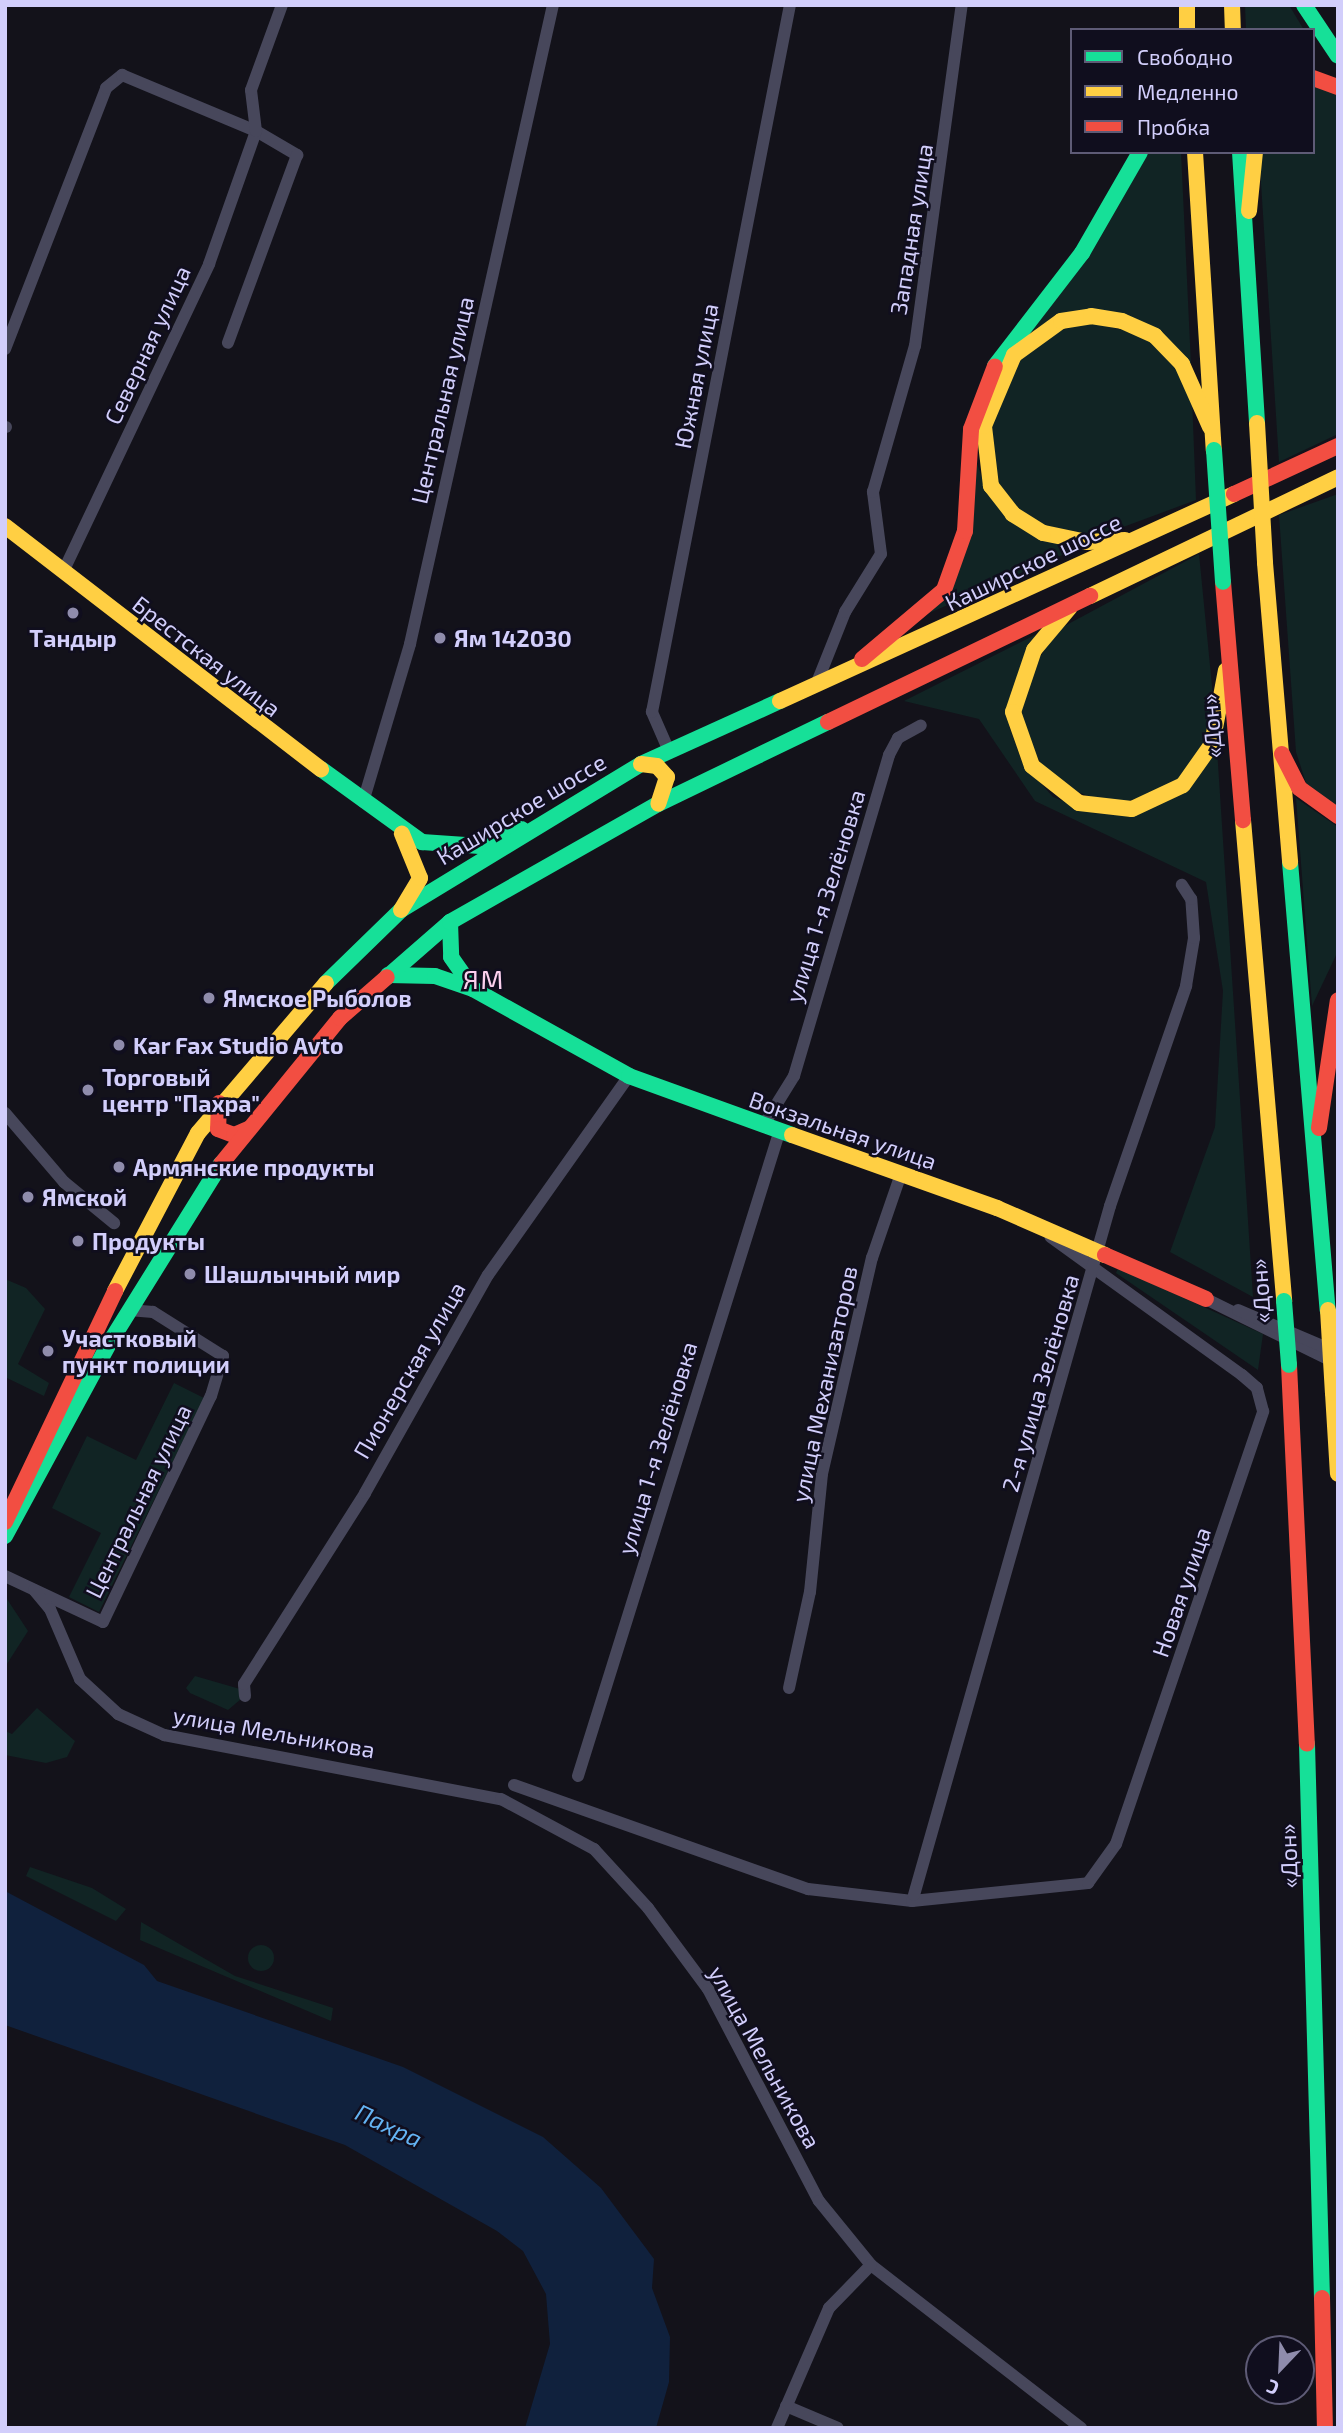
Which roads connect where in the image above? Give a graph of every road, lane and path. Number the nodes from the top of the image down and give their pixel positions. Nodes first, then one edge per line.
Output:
1 (282, 5) edge
2 (553, 5) edge
3 (790, 5) edge
4 (961, 5) edge
5 (1179, 5) edge
6 (1187, 5) edge
7 (1232, 5) edge
8 (1304, 5) edge
9 (1176, 28) edge
10 (1187, 28) edge
11 (1233, 28) edge
12 (1338, 57) edge
13 (1315, 79) edge
14 (1338, 87) edge
15 (258, 132) junction
16 (1139, 154) edge
17 (1195, 154) edge
18 (1240, 154) edge
19 (1255, 154) edge
20 (1244, 225) junction
21 (228, 343) dead end
22 (5, 349) edge
23 (1214, 443) junction
24 (1338, 446) edge
25 (1338, 477) edge
26 (1338, 487) edge
27 (1309, 490) junction
28 (5, 526) edge
29 (1133, 540) junction
30 (63, 572) junction
31 (1074, 602) junction
32 (1228, 659) junction
33 (832, 681) junction
34 (814, 688) junction
35 (921, 725) dead end
36 (1279, 748) junction
37 (669, 751) junction
38 (641, 764) junction
39 (363, 802) junction
40 (657, 804) junction
41 (1338, 816) edge
42 (385, 817) junction
43 (532, 825) junction
44 (1182, 885) dead end
45 (401, 910) junction
46 (450, 922) junction
47 (388, 975) junction
48 (473, 989) junction
49 (1338, 1000) edge
50 (629, 1076) junction
51 (219, 1103) junction
52 (5, 1113) edge
53 (763, 1126) junction
54 (248, 1129) junction
55 (779, 1133) junction
56 (1317, 1157) junction
57 (901, 1174) junction
58 (114, 1223) dead end
59 (1045, 1233) junction
60 (1099, 1254) junction
61 (1095, 1270) junction
62 (1206, 1299) junction
63 (129, 1310) junction
64 (1338, 1352) edge
65 (1338, 1364) edge
66 (1338, 1474) edge
67 (5, 1522) edge
68 (5, 1536) edge
69 (5, 1576) edge
70 (34, 1590) junction
71 (789, 1688) dead end
72 (245, 1696) dead end
73 (578, 1776) dead end
74 (514, 1785) dead end
75 (913, 1898) junction
76 (871, 2265) junction
77 (786, 2406) junction
78 (777, 2428) edge
79 (838, 2428) edge
80 (1081, 2428) edge
81 (1325, 2428) edge

1 - 15 street
2 - 39 street, Центральная улица
3 - 37 street, Южная улица
4 - 34 street, Западная улица
5 - 9 main road
6 - 10 main road
7 - 11 main road
8 - 12 main road
13 - 14 main road
15 - 21 street
15 - 22 street
15 - 30 street, Северная улица
16 - 33 main road
17 - 23 main road, «Дон»
18 - 20 main road
19 - 20 main road
20 - 36 main road, bridge
23 - 29 main road
23 - 32 main road, «Дон», bridge
24 - 29 main road, Каширское шоссе
25 - 27 main road
26 - 27 main road
27 - 31 main road
28 - 30 main road, Брестская улица
29 - 33 main road, Каширское шоссе
30 - 39 main road, Брестская улица
31 - 32 main road
31 - 40 main road
32 - 81 main road, «Дон», bridge
33 - 34 main road, Каширское шоссе
34 - 37 main road, Каширское шоссе
35 - 53 street, улица 1-я Зелёновка
36 - 41 main road
36 - 56 main road
37 - 38 main road, Каширское шоссе
38 - 40 main road
38 - 43 main road, Каширское шоссе
39 - 42 main road, Брестская улица
40 - 46 main road
42 - 43 main road, Брестская улица
42 - 45 main road, Брестская улица
43 - 45 main road, Каширское шоссе
44 - 60 street, 2-я улица Зелёновка
45 - 51 main road, Каширское шоссе
46 - 47 main road
46 - 48 main road, Вокзальная улица
47 - 48 main road, Вокзальная улица
47 - 54 main road
48 - 50 main road, Вокзальная улица
49 - 56 main road
50 - 53 main road, Вокзальная улица
50 - 72 street, Пионерская улица
51 - 54 main road
51 - 67 main road, Каширское шоссе
52 - 58 street
53 - 55 main road, Вокзальная улица
54 - 63 main road
55 - 57 main road, Вокзальная улица
55 - 73 street, улица 1-я Зелёновка
56 - 66 main road, bridge
57 - 59 main road, Вокзальная улица
57 - 71 street, улица Механизаторов
59 - 60 main road, Вокзальная улица
59 - 61 street, Новая улица
60 - 61 street, 2-я улица Зелёновка
60 - 62 main road, Вокзальная улица
61 - 75 street, 2-я улица Зелёновка
61 - 75 street, Новая улица
62 - 64 street
62 - 65 street
63 - 68 main road
63 - 70 street, Центральная улица
69 - 70 street, Центральная улица
70 - 76 street, улица Мельникова
74 - 75 street, Новая улица
76 - 77 street
76 - 80 street, улица Мельникова
77 - 78 street
77 - 79 street

